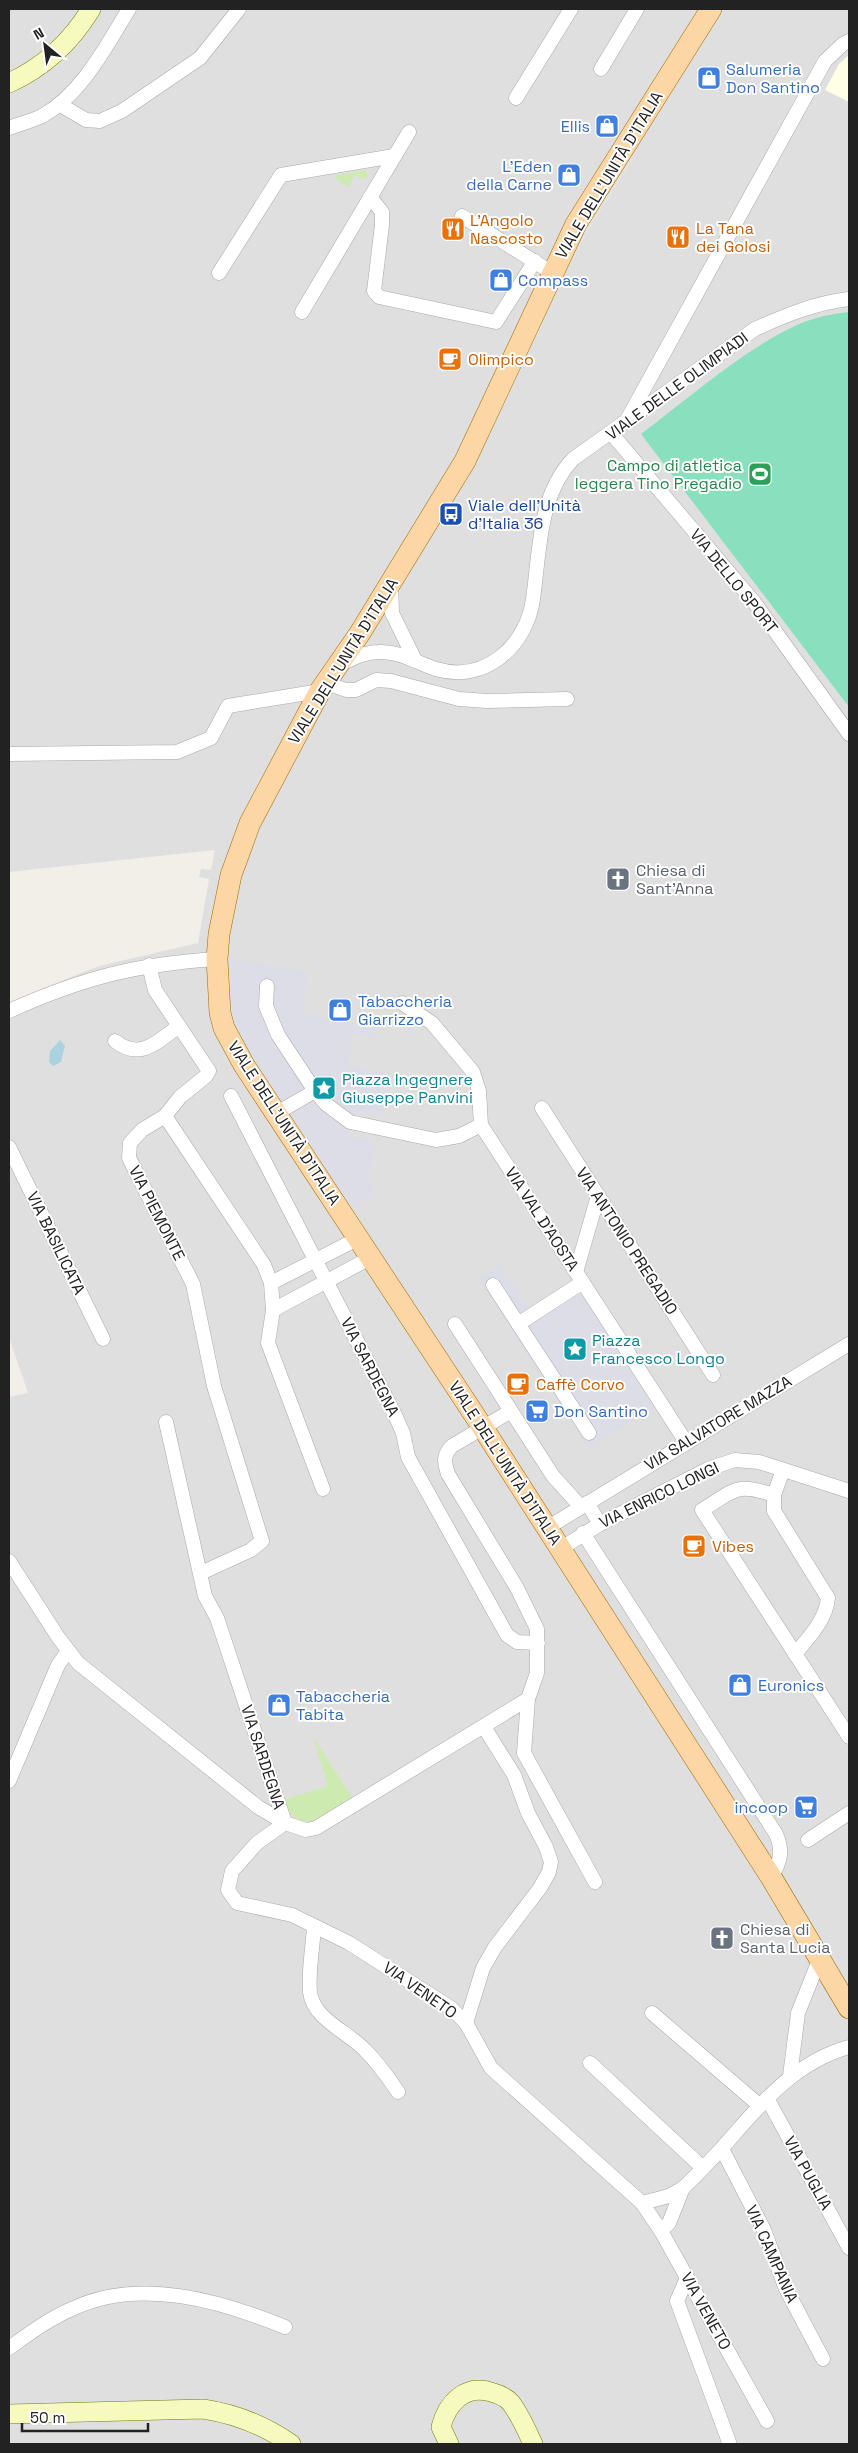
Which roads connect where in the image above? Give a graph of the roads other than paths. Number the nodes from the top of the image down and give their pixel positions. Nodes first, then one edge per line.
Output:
1 (91, 9) edge
2 (129, 9) edge
3 (239, 9) edge
4 (571, 9) edge
5 (637, 9) edge
6 (711, 9) edge
7 (849, 42) edge
8 (601, 69) dead end
9 (9, 83) edge
10 (516, 98) dead end
11 (59, 104) junction
12 (9, 128) edge
13 (408, 132) dead end
14 (394, 156) junction
15 (370, 197) junction
16 (462, 216) dead end
17 (543, 267) junction
18 (219, 273) dead end
19 (849, 299) edge
20 (302, 312) dead end
21 (626, 421) junction
22 (611, 433) junction
23 (391, 582) junction
24 (371, 614) junction
25 (396, 625) junction
26 (360, 633) junction
27 (380, 652) junction
28 (415, 660) junction
29 (328, 680) junction
30 (567, 699) dead end
31 (849, 734) edge
32 (9, 754) edge
33 (217, 959) junction
34 (149, 965) junction
35 (267, 986) dead end
36 (402, 1003) dead end
37 (9, 1010) edge
38 (179, 1026) junction
39 (115, 1041) dead end
40 (316, 1091) junction
41 (231, 1096) dead end
42 (542, 1108) dead end
43 (275, 1114) junction
44 (165, 1116) junction
45 (481, 1125) junction
46 (9, 1147) edge
47 (598, 1196) junction
48 (359, 1238) junction
49 (372, 1258) junction
50 (315, 1261) junction
51 (580, 1277) junction
52 (271, 1282) junction
53 (328, 1282) junction
54 (494, 1285) dead end
55 (273, 1310) junction
56 (455, 1324) dead end
57 (518, 1324) junction
58 (103, 1339) dead end
59 (849, 1344) edge
60 (713, 1375) dead end
61 (511, 1411) junction
62 (166, 1422) dead end
63 (483, 1428) junction
64 (589, 1433) dead end
65 (686, 1442) junction
66 (783, 1470) junction
67 (323, 1489) dead end
68 (849, 1491) edge
69 (774, 1495) junction
70 (584, 1505) junction
71 (600, 1524) junction
72 (547, 1528) junction
73 (583, 1533) junction
74 (560, 1549) junction
75 (9, 1561) edge
76 (201, 1573) junction
77 (538, 1643) junction
78 (68, 1651) junction
79 (795, 1654) junction
80 (528, 1699) junction
81 (484, 1727) junction
82 (849, 1737) edge
83 (9, 1780) edge
84 (849, 1813) edge
85 (284, 1824) junction
86 (808, 1840) dead end
87 (771, 1877) junction
88 (595, 1882) dead end
89 (314, 1926) junction
90 (820, 1958) junction
91 (849, 2008) edge
92 (652, 2013) dead end
93 (466, 2023) junction
94 (849, 2047) edge
95 (590, 2063) dead end
96 (790, 2076) junction
97 (398, 2092) dead end
98 (763, 2102) junction
99 (722, 2149) junction
100 (703, 2168) junction
101 (683, 2188) junction
102 (642, 2203) junction
103 (661, 2231) junction
104 (849, 2248) edge
105 (687, 2278) junction
106 (285, 2326) dead end
107 (9, 2348) edge
108 (823, 2359) dead end
109 (9, 2414) edge
110 (767, 2420) dead end
111 (729, 2442) dead end
112 (291, 2444) edge
113 (449, 2444) edge
114 (533, 2444) edge

1 - 9 main road
2 - 11 street
3 - 11 street
4 - 10 street
5 - 8 street
6 - 17 main road, VIALE DELL'UNITÀ D'ITALIA
7 - 21 street
11 - 12 street
13 - 14 street
14 - 15 street
14 - 18 street
15 - 17 street
15 - 20 street
16 - 17 street
17 - 23 main road, VIALE DELL'UNITÀ D'ITALIA
19 - 21 street, VIALE DELLE OLIMPIADI
21 - 22 street, VIALE DELLE OLIMPIADI
22 - 28 street, VIALE DELLE OLIMPIADI
22 - 31 street, VIA DELLO SPORT
23 - 24 main road, VIALE DELL'UNITÀ D'ITALIA
23 - 25 street
24 - 25 street
24 - 26 main road, VIALE DELL'UNITÀ D'ITALIA
25 - 28 street
26 - 27 street, VIALE DELLE OLIMPIADI
26 - 29 main road, VIALE DELL'UNITÀ D'ITALIA
27 - 28 street, VIALE DELLE OLIMPIADI
27 - 29 street, VIALE DELLE OLIMPIADI
29 - 30 street
29 - 32 street
29 - 33 main road, VIALE DELL'UNITÀ D'ITALIA
33 - 34 street
33 - 43 main road, VIALE DELL'UNITÀ D'ITALIA
34 - 37 street
34 - 38 street
35 - 40 street
36 - 45 street, VIA VAL D'AOSTA
38 - 39 street
38 - 44 street
40 - 43 street
40 - 45 street
41 - 50 street
42 - 47 street, VIA ANTONIO PREGADIO
43 - 48 main road, VIALE DELL'UNITÀ D'ITALIA
44 - 52 street
44 - 76 street, VIA PIEMONTE
45 - 51 street, VIA VAL D'AOSTA
46 - 58 street, VIA BASILICATA
47 - 51 street
47 - 60 street, VIA ANTONIO PREGADIO
48 - 49 main road, VIALE DELL'UNITÀ D'ITALIA
48 - 50 street
49 - 53 street
49 - 63 main road, VIALE DELL'UNITÀ D'ITALIA
50 - 52 street
50 - 53 street, VIA SARDEGNA
51 - 57 street
51 - 65 street, VIA VAL D'AOSTA
52 - 55 street
53 - 55 street
53 - 77 street, VIA SARDEGNA
54 - 57 street
55 - 67 street
56 - 61 street
57 - 64 street
59 - 65 street, VIA SALVATORE MAZZA
61 - 63 street
61 - 70 street
62 - 76 street, VIA SARDEGNA
63 - 72 main road, VIALE DELL'UNITÀ D'ITALIA
63 - 77 street
65 - 70 street, VIA SALVATORE MAZZA
66 - 68 street, VIA ENRICO LONGI
66 - 69 street
66 - 71 street, VIA ENRICO LONGI
69 - 79 street
69 - 79 street
70 - 71 street
70 - 72 street, VIA SALVATORE MAZZA
71 - 73 street, VIA ENRICO LONGI
72 - 74 main road, VIALE DELL'UNITÀ D'ITALIA
73 - 74 street, VIA ENRICO LONGI
73 - 87 street
74 - 87 main road, VIALE DELL'UNITÀ D'ITALIA
75 - 78 street
76 - 85 street, VIA SARDEGNA
77 - 80 street
78 - 83 street
78 - 85 street
79 - 82 street
80 - 81 street, VIA SARDEGNA
80 - 88 street
81 - 85 street, VIA SARDEGNA
81 - 93 street
84 - 86 street
85 - 89 street, VIA VENETO
87 - 90 main road, VIALE DELL'UNITÀ D'ITALIA
89 - 93 street, VIA VENETO
89 - 97 street
90 - 91 main road, VIALE DELL'UNITÀ D'ITALIA
90 - 96 street
92 - 98 street, VIA PUGLIA
93 - 102 street, VIA VENETO
94 - 96 street
95 - 100 street
96 - 98 street
98 - 99 street
98 - 104 street, VIA PUGLIA
99 - 100 street
99 - 108 street, VIA CAMPANIA
100 - 101 street
101 - 102 street
101 - 103 street
102 - 103 street, VIA VENETO
103 - 105 street, VIA VENETO
105 - 110 street, VIA VENETO
105 - 111 street
106 - 107 street
109 - 112 main road
113 - 114 main road

